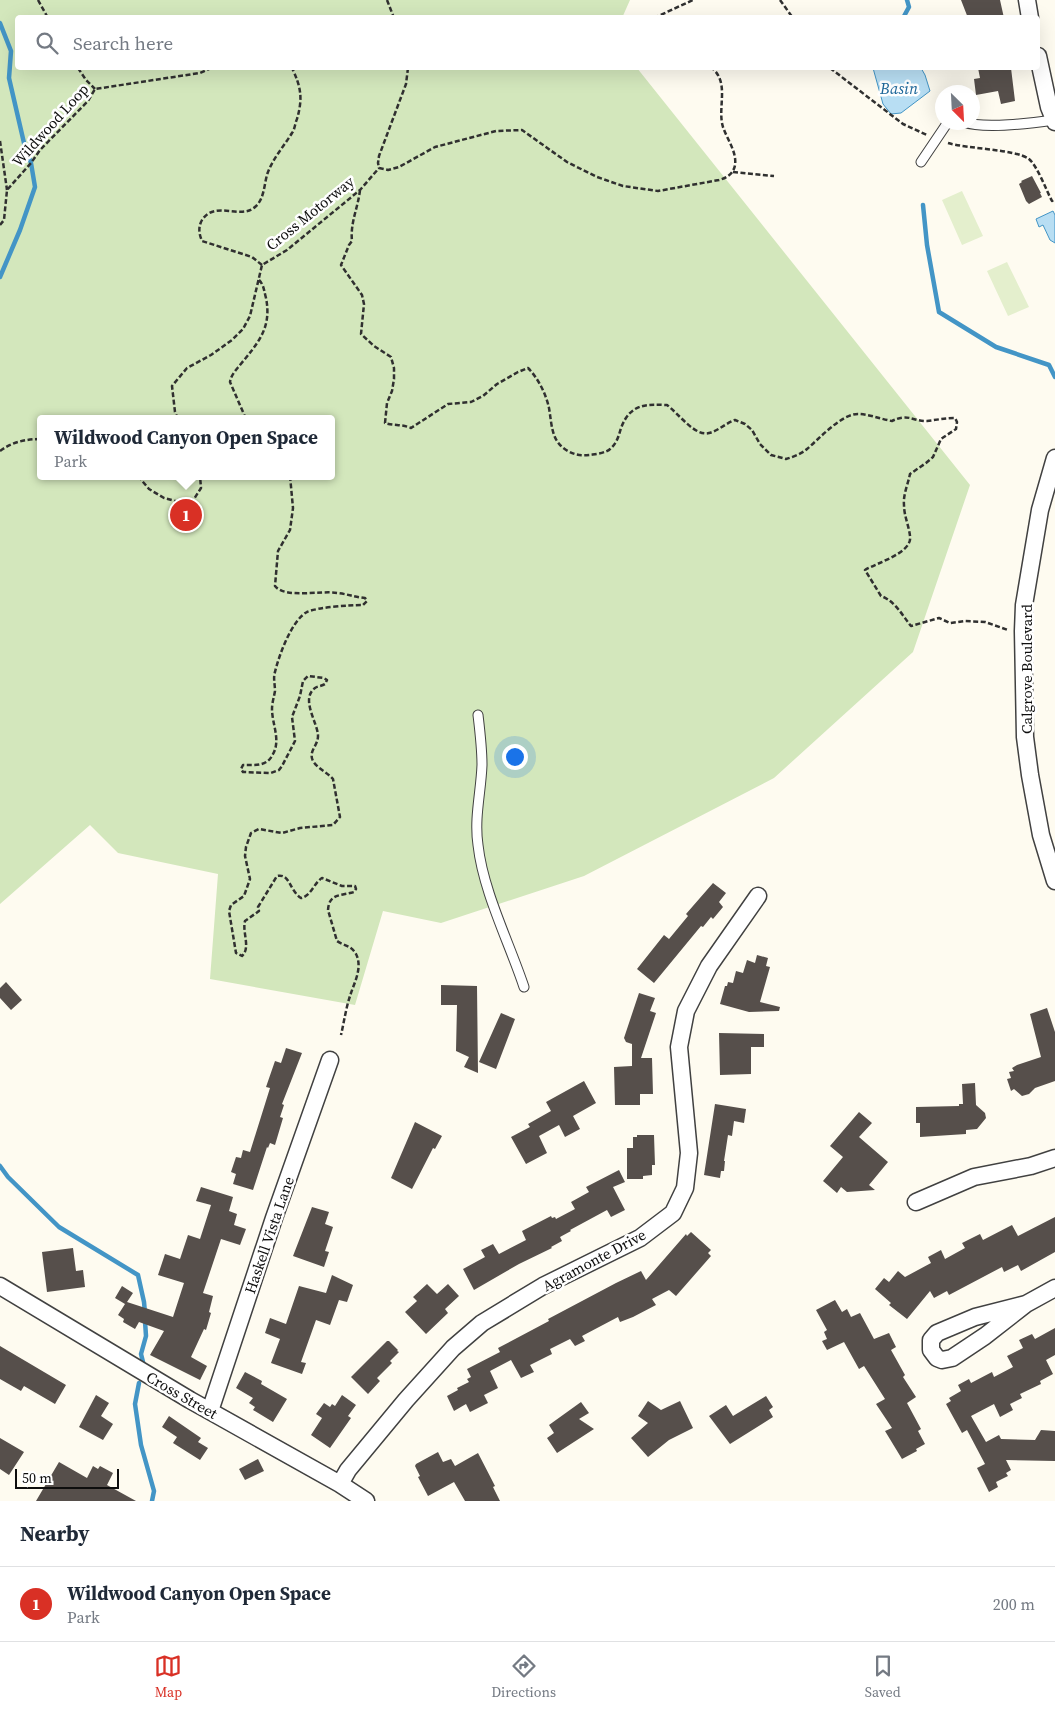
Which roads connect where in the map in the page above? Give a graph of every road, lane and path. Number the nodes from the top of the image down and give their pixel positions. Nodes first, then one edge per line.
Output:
1 (38, 0) edge
2 (387, 0) edge
3 (693, 0) edge
4 (780, 0) edge
5 (1027, 0) edge
6 (46, 15) edge
7 (393, 15) edge
8 (660, 15) edge
9 (791, 15) edge
10 (1030, 15) edge
11 (1040, 65) edge
12 (79, 70) edge
13 (205, 70) edge
14 (293, 70) edge
15 (408, 70) edge
16 (714, 70) edge
17 (95, 89) junction
18 (1055, 121) edge
19 (980, 125) edge
20 (943, 130) edge
21 (0, 141) edge
22 (921, 162) dead end
23 (379, 168) junction
24 (732, 171) junction
25 (774, 176) dead end
26 (7, 190) junction
27 (360, 190) junction
28 (0, 226) edge
29 (262, 265) junction
30 (259, 279) junction
31 (176, 415) edge
32 (244, 415) edge
33 (37, 439) edge
34 (0, 451) edge
35 (1055, 458) edge
36 (141, 480) edge
37 (200, 480) edge
38 (290, 480) edge
39 (1023, 631) junction
40 (478, 715) dead end
41 (1055, 881) edge
42 (758, 896) dead end
43 (524, 987) dead end
44 (341, 1035) dead end
45 (330, 1060) dead end
46 (1055, 1158) edge
47 (916, 1202) dead end
48 (0, 1286) edge
49 (1055, 1288) edge
50 (1026, 1304) junction
51 (210, 1411) junction
52 (340, 1484) junction
53 (366, 1501) edge

1 - 6 path
2 - 7 path
3 - 8 path
4 - 9 path
5 - 10 street
11 - 18 street
12 - 17 path
13 - 17 path, Wildwood Loop
14 - 29 path
15 - 23 path
16 - 24 path
17 - 26 path, Wildwood Loop
18 - 19 lane
20 - 22 lane
21 - 26 path
23 - 24 path
23 - 27 path, Cross Motorway
24 - 25 path
26 - 28 path
27 - 29 path, Cross Motorway
27 - 39 path
29 - 30 path, Cross Motorway
30 - 31 path, Cross Motorway
30 - 32 path
33 - 34 path
35 - 39 street, Calgrove Boulevard
36 - 37 path
38 - 44 path
39 - 41 street, Calgrove Boulevard
40 - 43 lane
42 - 52 street, Agramonte Drive
45 - 51 street, Haskell Vista Lane
46 - 47 street
48 - 51 street, Cross Street
49 - 50 street
50 - 50 street
51 - 52 street, Cross Street
52 - 53 street, Cross Street

